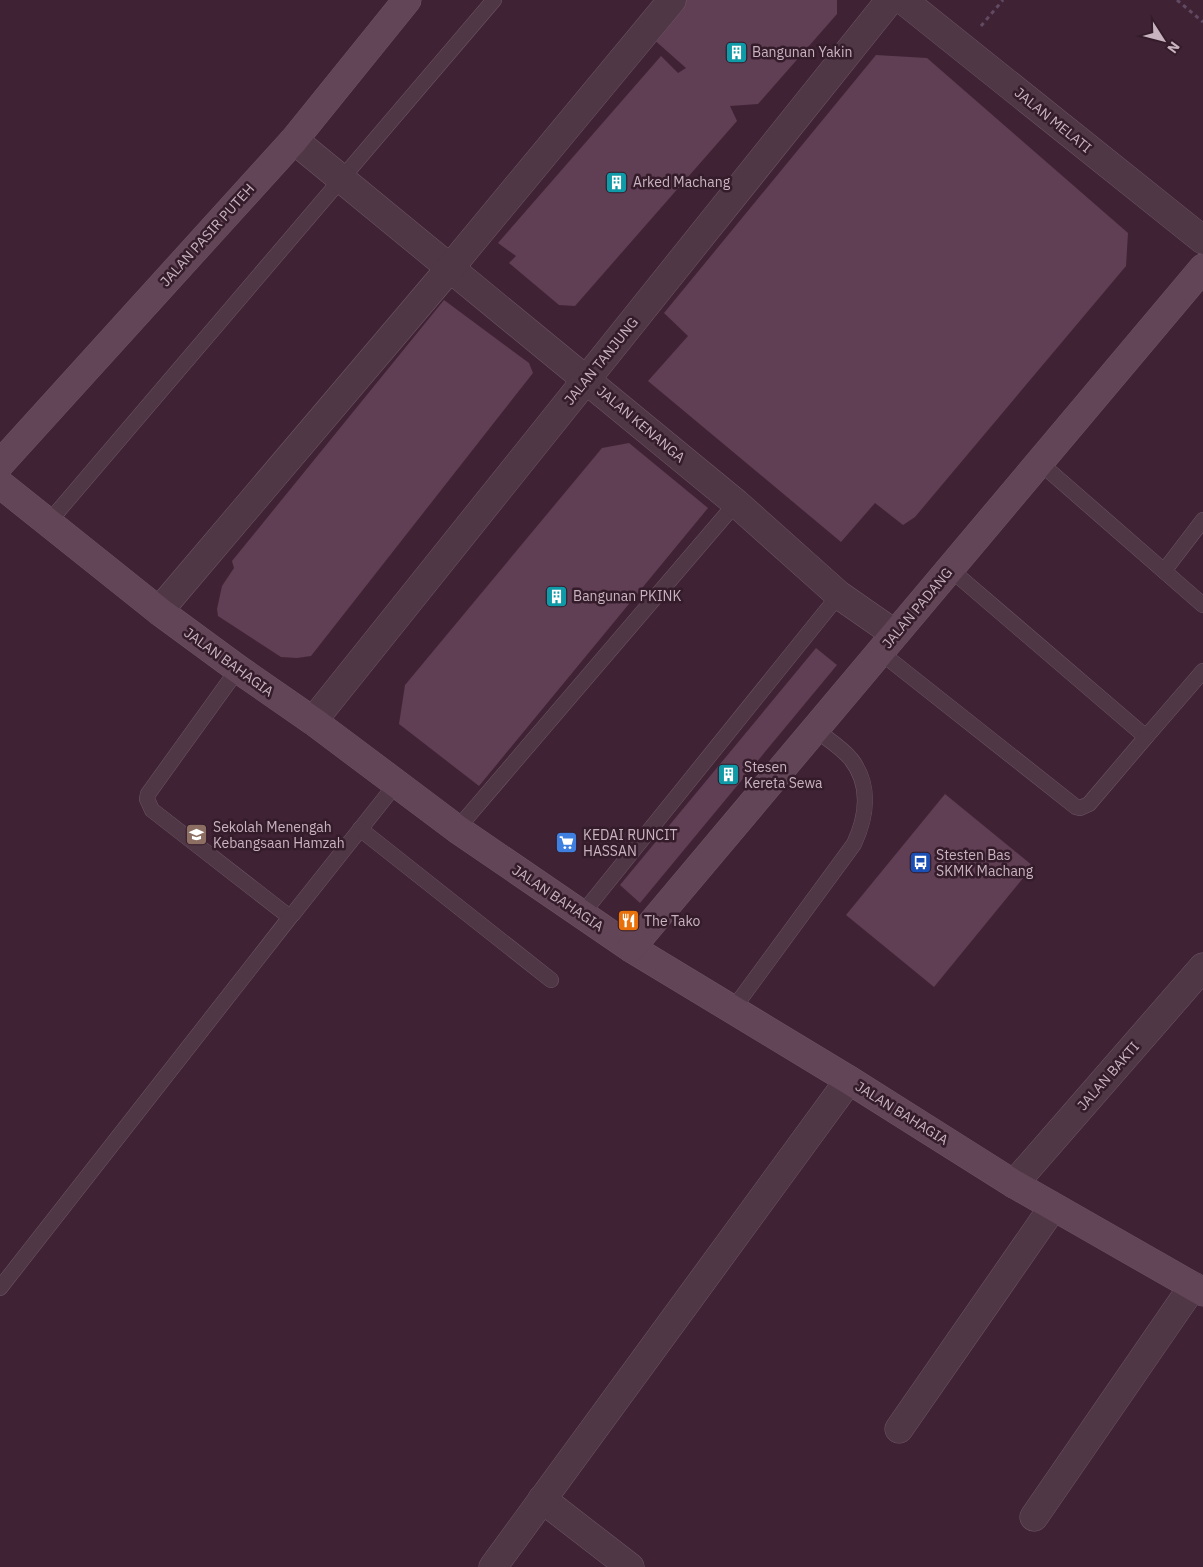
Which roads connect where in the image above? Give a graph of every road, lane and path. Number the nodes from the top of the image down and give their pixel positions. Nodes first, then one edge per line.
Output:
1 (407, 0) edge
2 (494, 0) edge
3 (672, 0) edge
4 (890, 0) edge
5 (903, 0) edge
6 (1177, 0) edge
7 (1203, 22) edge
8 (294, 140) junction
9 (342, 179) junction
10 (1203, 240) edge
11 (450, 268) junction
12 (1203, 268) edge
13 (587, 379) junction
14 (1039, 462) junction
15 (0, 464) edge
16 (0, 484) edge
17 (736, 502) junction
18 (1203, 520) edge
19 (48, 523) junction
20 (950, 569) junction
21 (1164, 571) junction
22 (839, 595) junction
23 (1203, 605) edge
24 (159, 611) junction
25 (888, 643) junction
26 (238, 670) junction
27 (1203, 671) edge
28 (313, 722) junction
29 (815, 729) junction
30 (1146, 737) junction
31 (396, 784) junction
32 (360, 829) junction
33 (457, 829) junction
34 (582, 914) junction
35 (291, 916) junction
36 (631, 948) junction
37 (1203, 967) edge
38 (551, 980) dead end
39 (733, 1009) junction
40 (849, 1080) junction
41 (1014, 1184) junction
42 (1054, 1207) junction
43 (0, 1288) edge
44 (1198, 1289) edge
45 (899, 1429) dead end
46 (542, 1499) junction
47 (1034, 1517) dead end
48 (493, 1567) edge
49 (630, 1567) edge

1 - 8 main road, JALAN PASIR PUTEH
2 - 9 lane
3 - 11 street
4 - 13 street, JALAN TANJUNG
5 - 10 street, JALAN MELATI
6 - 7 path
8 - 9 street, JALAN KENANGA
8 - 15 main road, JALAN PASIR PUTEH
9 - 11 street, JALAN KENANGA
9 - 19 lane
11 - 13 street, JALAN KENANGA
11 - 24 street
12 - 14 main road, JALAN PADANG
13 - 17 street, JALAN KENANGA
13 - 28 street, JALAN TANJUNG
14 - 20 main road, JALAN PADANG
14 - 21 lane
16 - 19 main road, JALAN BAHAGIA
17 - 22 street, JALAN KENANGA
17 - 33 lane
18 - 21 lane
19 - 24 main road, JALAN BAHAGIA
20 - 25 main road, JALAN PADANG
20 - 30 lane
21 - 23 lane
22 - 25 street, JALAN KENANGA
22 - 34 lane
24 - 26 main road, JALAN BAHAGIA
25 - 29 main road, JALAN PADANG
25 - 30 lane
26 - 28 main road, JALAN BAHAGIA
26 - 35 lane
27 - 30 lane
28 - 31 main road, JALAN BAHAGIA
29 - 36 main road, JALAN PADANG
29 - 39 lane
31 - 32 lane
31 - 33 main road, JALAN BAHAGIA
32 - 35 lane
32 - 38 lane
33 - 34 main road, JALAN BAHAGIA
34 - 36 main road, JALAN BAHAGIA
35 - 43 lane
36 - 39 main road, JALAN BAHAGIA
37 - 41 street, JALAN BAKTI
39 - 40 main road, JALAN BAHAGIA
40 - 41 main road, JALAN BAHAGIA
40 - 46 street
41 - 42 main road, JALAN BAHAGIA
42 - 44 main road, JALAN BAHAGIA
42 - 45 street
44 - 47 street
46 - 48 street
46 - 49 street

